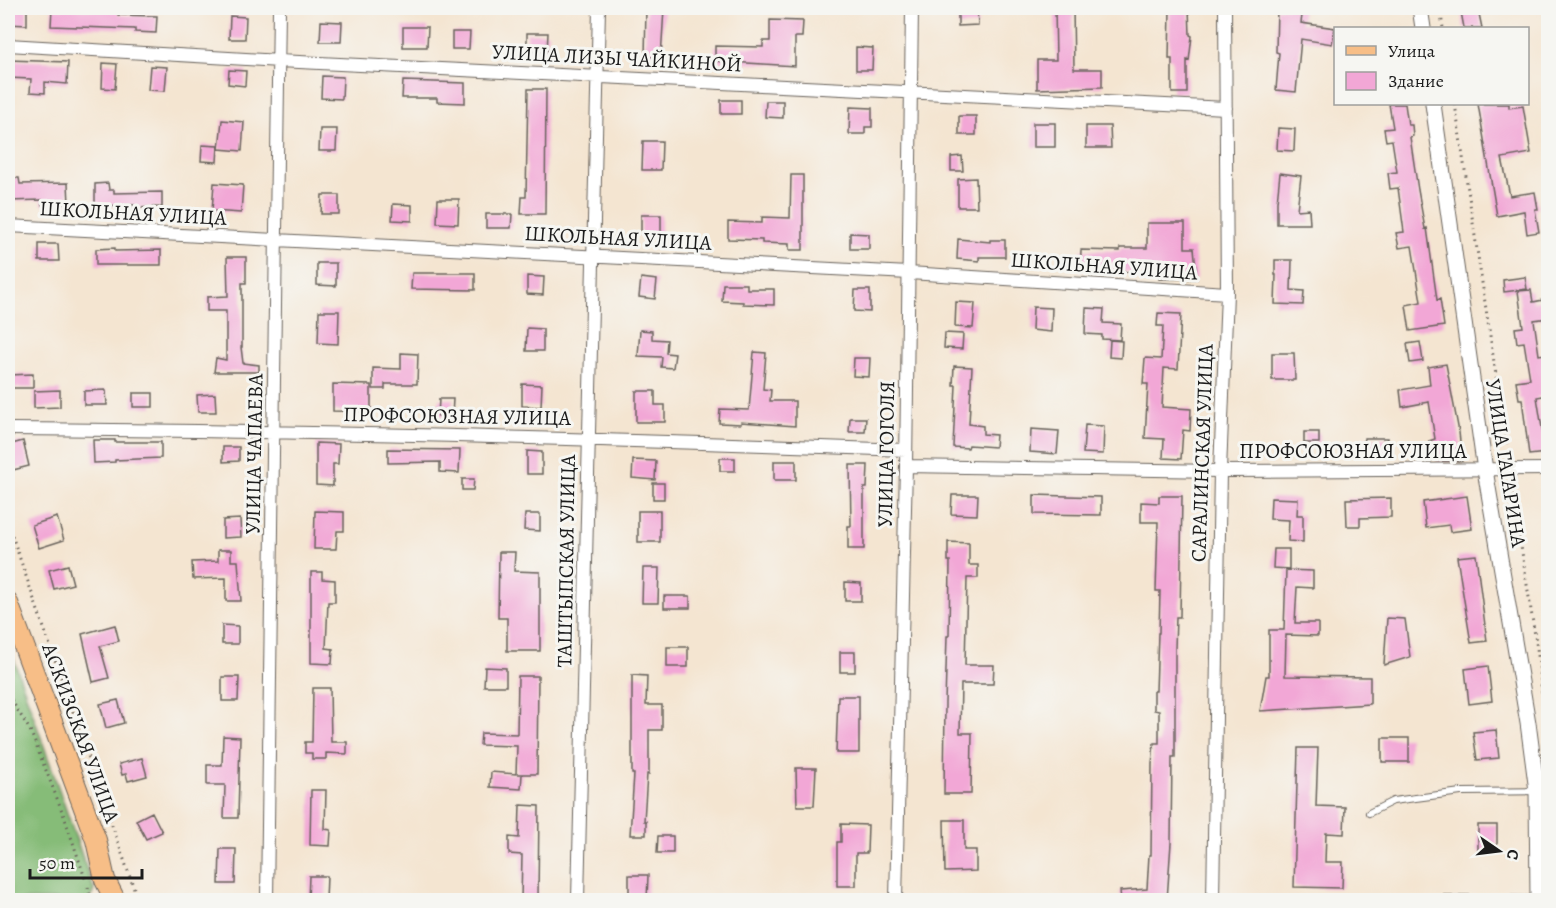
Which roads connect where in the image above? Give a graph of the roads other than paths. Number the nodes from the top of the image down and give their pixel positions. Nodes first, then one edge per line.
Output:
1 (279, 8) edge
2 (599, 8) edge
3 (912, 8) edge
4 (1225, 8) edge
5 (1420, 8) edge
6 (1423, 27) edge
7 (8, 45) edge
8 (279, 61) junction
9 (598, 77) junction
10 (912, 92) junction
11 (1433, 105) edge
12 (1226, 108) junction
13 (8, 226) edge
14 (277, 240) junction
15 (595, 256) junction
16 (909, 273) junction
17 (1227, 293) junction
18 (8, 429) edge
19 (274, 431) junction
20 (589, 438) junction
21 (906, 450) junction
22 (906, 466) junction
23 (1548, 469) edge
24 (1485, 470) junction
25 (1220, 471) junction
26 (10, 615) edge
27 (1543, 791) edge
28 (1369, 813) dead end
29 (1433, 898) dead end
30 (115, 900) edge
31 (267, 900) edge
32 (578, 900) edge
33 (896, 900) edge
34 (1213, 900) edge
35 (1538, 900) edge

1 - 8 street, УЛИЦА ЧАПАЕВА
2 - 9 street, ТАШТЫПСКАЯ УЛИЦА
3 - 10 street, УЛИЦА ГОГОЛЯ
4 - 12 street, САРАЛИНСКАЯ УЛИЦА
5 - 6 street
7 - 8 street, УЛИЦА ЛИЗЫ ЧАЙКИНОЙ
8 - 9 street, УЛИЦА ЛИЗЫ ЧАЙКИНОЙ
8 - 14 street, УЛИЦА ЧАПАЕВА
9 - 10 street, УЛИЦА ЛИЗЫ ЧАЙКИНОЙ
9 - 15 street, ТАШТЫПСКАЯ УЛИЦА
10 - 12 street, УЛИЦА ЛИЗЫ ЧАЙКИНОЙ
10 - 16 street, УЛИЦА ГОГОЛЯ
11 - 24 street, УЛИЦА ГАГАРИНА
12 - 17 street, САРАЛИНСКАЯ УЛИЦА
13 - 14 street, ШКОЛЬНАЯ УЛИЦА
14 - 15 street, ШКОЛЬНАЯ УЛИЦА
14 - 19 street, УЛИЦА ЧАПАЕВА
15 - 16 street, ШКОЛЬНАЯ УЛИЦА
15 - 20 street, ТАШТЫПСКАЯ УЛИЦА
16 - 17 street, ШКОЛЬНАЯ УЛИЦА
16 - 21 street, УЛИЦА ГОГОЛЯ
17 - 25 street, САРАЛИНСКАЯ УЛИЦА
18 - 19 street, ПРОФСОЮЗНАЯ УЛИЦА
19 - 20 street, ПРОФСОЮЗНАЯ УЛИЦА
19 - 31 street, УЛИЦА ЧАПАЕВА
20 - 21 street, ПРОФСОЮЗНАЯ УЛИЦА
20 - 32 street, ТАШТЫПСКАЯ УЛИЦА
21 - 22 street, УЛИЦА ГОГОЛЯ
22 - 25 street, ПРОФСОЮЗНАЯ УЛИЦА
22 - 33 street, УЛИЦА ГОГОЛЯ
23 - 24 street, ПРОФСОЮЗНАЯ УЛИЦА
24 - 25 street, ПРОФСОЮЗНАЯ УЛИЦА
24 - 27 street, УЛИЦА ГАГАРИНА
25 - 34 street, САРАЛИНСКАЯ УЛИЦА
26 - 30 main road, АСКИЗСКАЯ УЛИЦА
27 - 28 lane
27 - 35 street, УЛИЦА ГАГАРИНА
29 - 35 lane

